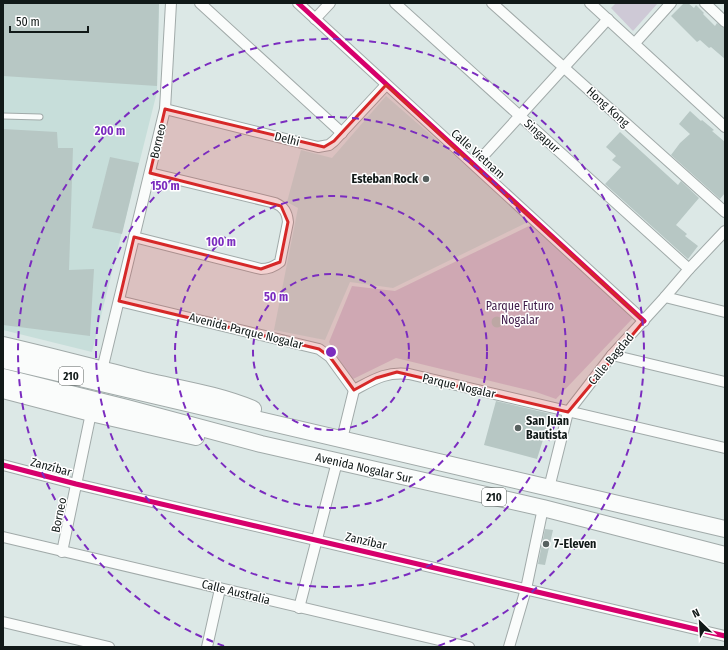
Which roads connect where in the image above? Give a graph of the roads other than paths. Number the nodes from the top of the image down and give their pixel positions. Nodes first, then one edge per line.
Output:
1 (171, 3) edge
2 (200, 3) edge
3 (298, 3) edge
4 (330, 3) edge
5 (395, 3) edge
6 (492, 3) edge
7 (590, 3) edge
8 (671, 3) edge
9 (705, 3) edge
10 (315, 19) junction
11 (608, 19) junction
12 (725, 22) edge
13 (635, 43) junction
14 (564, 68) junction
15 (386, 85) junction
16 (166, 109) junction
17 (3, 116) edge
18 (520, 116) junction
19 (40, 117) dead end
20 (725, 127) edge
21 (342, 133) junction
22 (475, 165) junction
23 (150, 172) junction
24 (725, 212) edge
25 (725, 231) edge
26 (134, 237) junction
27 (689, 269) junction
28 (665, 298) junction
29 (119, 301) junction
30 (725, 312) edge
31 (644, 321) junction
32 (3, 344) edge
33 (612, 355) junction
34 (3, 360) edge
35 (3, 366) edge
36 (102, 370) junction
37 (40, 373) dead end
38 (3, 377) edge
39 (725, 382) edge
40 (3, 390) edge
41 (354, 390) junction
42 (568, 412) junction
43 (91, 413) junction
44 (285, 426) junction
45 (342, 439) junction
46 (261, 444) junction
47 (725, 448) edge
48 (337, 462) junction
49 (3, 465) edge
50 (76, 484) junction
51 (549, 488) junction
52 (543, 508) junction
53 (725, 529) edge
54 (3, 537) edge
55 (317, 540) junction
56 (62, 552) junction
57 (725, 555) edge
58 (220, 588) junction
59 (526, 589) junction
60 (299, 608) junction
61 (3, 622) edge
62 (725, 636) edge
63 (110, 647) edge
64 (207, 647) edge
65 (468, 647) edge
66 (510, 647) edge

1 - 16 street, Borneo
2 - 21 street
3 - 10 street, Calle Vietnam
4 - 10 street
5 - 18 street, Singapur
6 - 14 street, Hong Kong
7 - 11 street
8 - 13 street
9 - 12 street
10 - 15 street, Calle Vietnam
11 - 13 street
11 - 14 street
13 - 20 street
14 - 18 street
14 - 24 street, Hong Kong
15 - 21 street, Delhi
15 - 22 street, Calle Vietnam
16 - 21 street, Delhi
16 - 23 street, Borneo
17 - 19 lane
18 - 22 street
18 - 27 street, Singapur
22 - 31 street, Calle Vietnam
23 - 26 street, Borneo
23 - 26 street
25 - 27 street, Calle Bagdad
26 - 29 street, Borneo
27 - 28 street, Calle Bagdad
28 - 30 street
28 - 31 street, Calle Bagdad
29 - 36 street, Borneo
29 - 41 street, Avenida Parque Nogalar
31 - 33 street, Calle Bagdad
32 - 36 highway
33 - 39 street
33 - 42 street, Calle Bagdad
34 - 44 highway, Avenida Nogalar Sur / 210
35 - 37 lane
36 - 44 highway
38 - 46 highway, Avenida Nogalar Sur / 210
40 - 43 highway
41 - 42 street, Parque Nogalar
41 - 45 street
42 - 47 street
42 - 51 street, Calle Bagdad
43 - 46 highway
43 - 50 street, Borneo
44 - 45 highway, Avenida Nogalar Sur / 210
45 - 51 highway, Avenida Nogalar Sur / 210
46 - 48 highway, Avenida Nogalar Sur / 210
48 - 52 highway, Avenida Nogalar Sur / 210
48 - 55 street
49 - 50 street, Zanzíbar
50 - 55 street, Zanzíbar
50 - 56 street, Borneo
51 - 53 highway, Avenida Nogalar Sur / 210
52 - 57 highway, Avenida Nogalar Sur / 210
52 - 59 street
54 - 56 street, Calle Australia
55 - 59 street, Zanzíbar
55 - 60 street
56 - 58 street, Calle Australia
58 - 60 street, Calle Australia
58 - 64 street
59 - 62 street, Zanzíbar
59 - 66 street
60 - 65 street, Calle Australia
61 - 63 street

